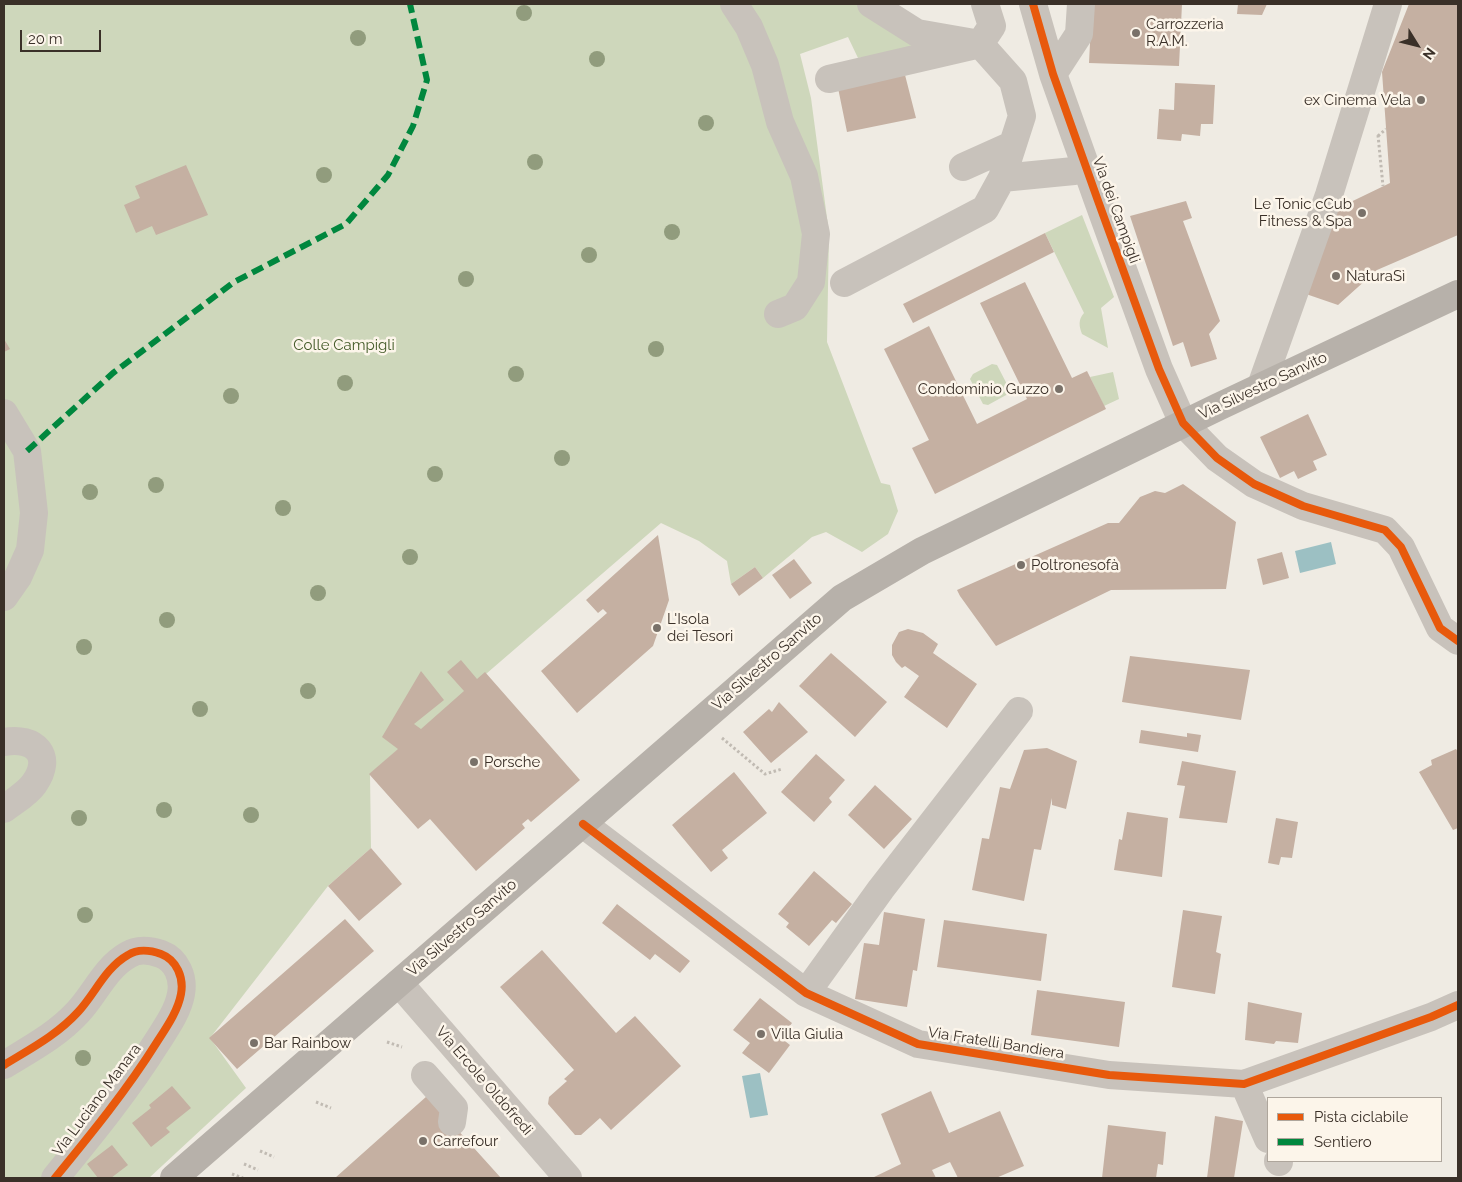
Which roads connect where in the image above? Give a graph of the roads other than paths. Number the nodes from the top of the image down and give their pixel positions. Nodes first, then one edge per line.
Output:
1 (734, 4) edge
2 (872, 4) edge
3 (985, 4) edge
4 (1033, 4) edge
5 (1081, 4) edge
6 (1388, 4) edge
7 (980, 44) junction
8 (1053, 74) junction
9 (829, 79) dead end
10 (1012, 145) junction
11 (964, 167) dead end
12 (1074, 171) dead end
13 (1002, 178) junction
14 (844, 283) dead end
15 (1458, 294) edge
16 (778, 314) dead end
17 (1260, 386) junction
18 (4, 413) edge
19 (1183, 423) junction
20 (4, 598) edge
21 (1458, 641) edge
22 (1019, 711) dead end
23 (4, 742) edge
24 (4, 809) edge
25 (582, 824) junction
26 (399, 983) junction
27 (806, 993) junction
28 (1458, 1005) edge
29 (4, 1064) edge
30 (425, 1075) dead end
31 (1244, 1084) junction
32 (452, 1122) dead end
33 (1267, 1136) edge
34 (55, 1178) edge
35 (174, 1178) edge
36 (568, 1178) edge

1 - 16 street
2 - 7 street
3 - 7 street
4 - 8 street, Via dei Campigli
5 - 8 street
6 - 17 street
7 - 9 street
7 - 10 street
8 - 19 street, Via dei Campigli
10 - 11 street
10 - 13 street
12 - 13 street
13 - 14 street
15 - 17 main road, Via Silvestro Sanvito
17 - 19 main road, Via Silvestro Sanvito
18 - 20 street
19 - 21 street
19 - 25 main road, Via Silvestro Sanvito
22 - 27 street
23 - 24 street
25 - 26 main road, Via Silvestro Sanvito
25 - 27 street, Via Fratelli Bandiera
26 - 35 main road, Via Silvestro Sanvito
26 - 36 street, Via Ercole Oldofredi
27 - 31 street, Via Fratelli Bandiera
28 - 31 street, Via Fratelli Bandiera
29 - 34 street, Via Luciano Manara
30 - 32 street
31 - 33 street

